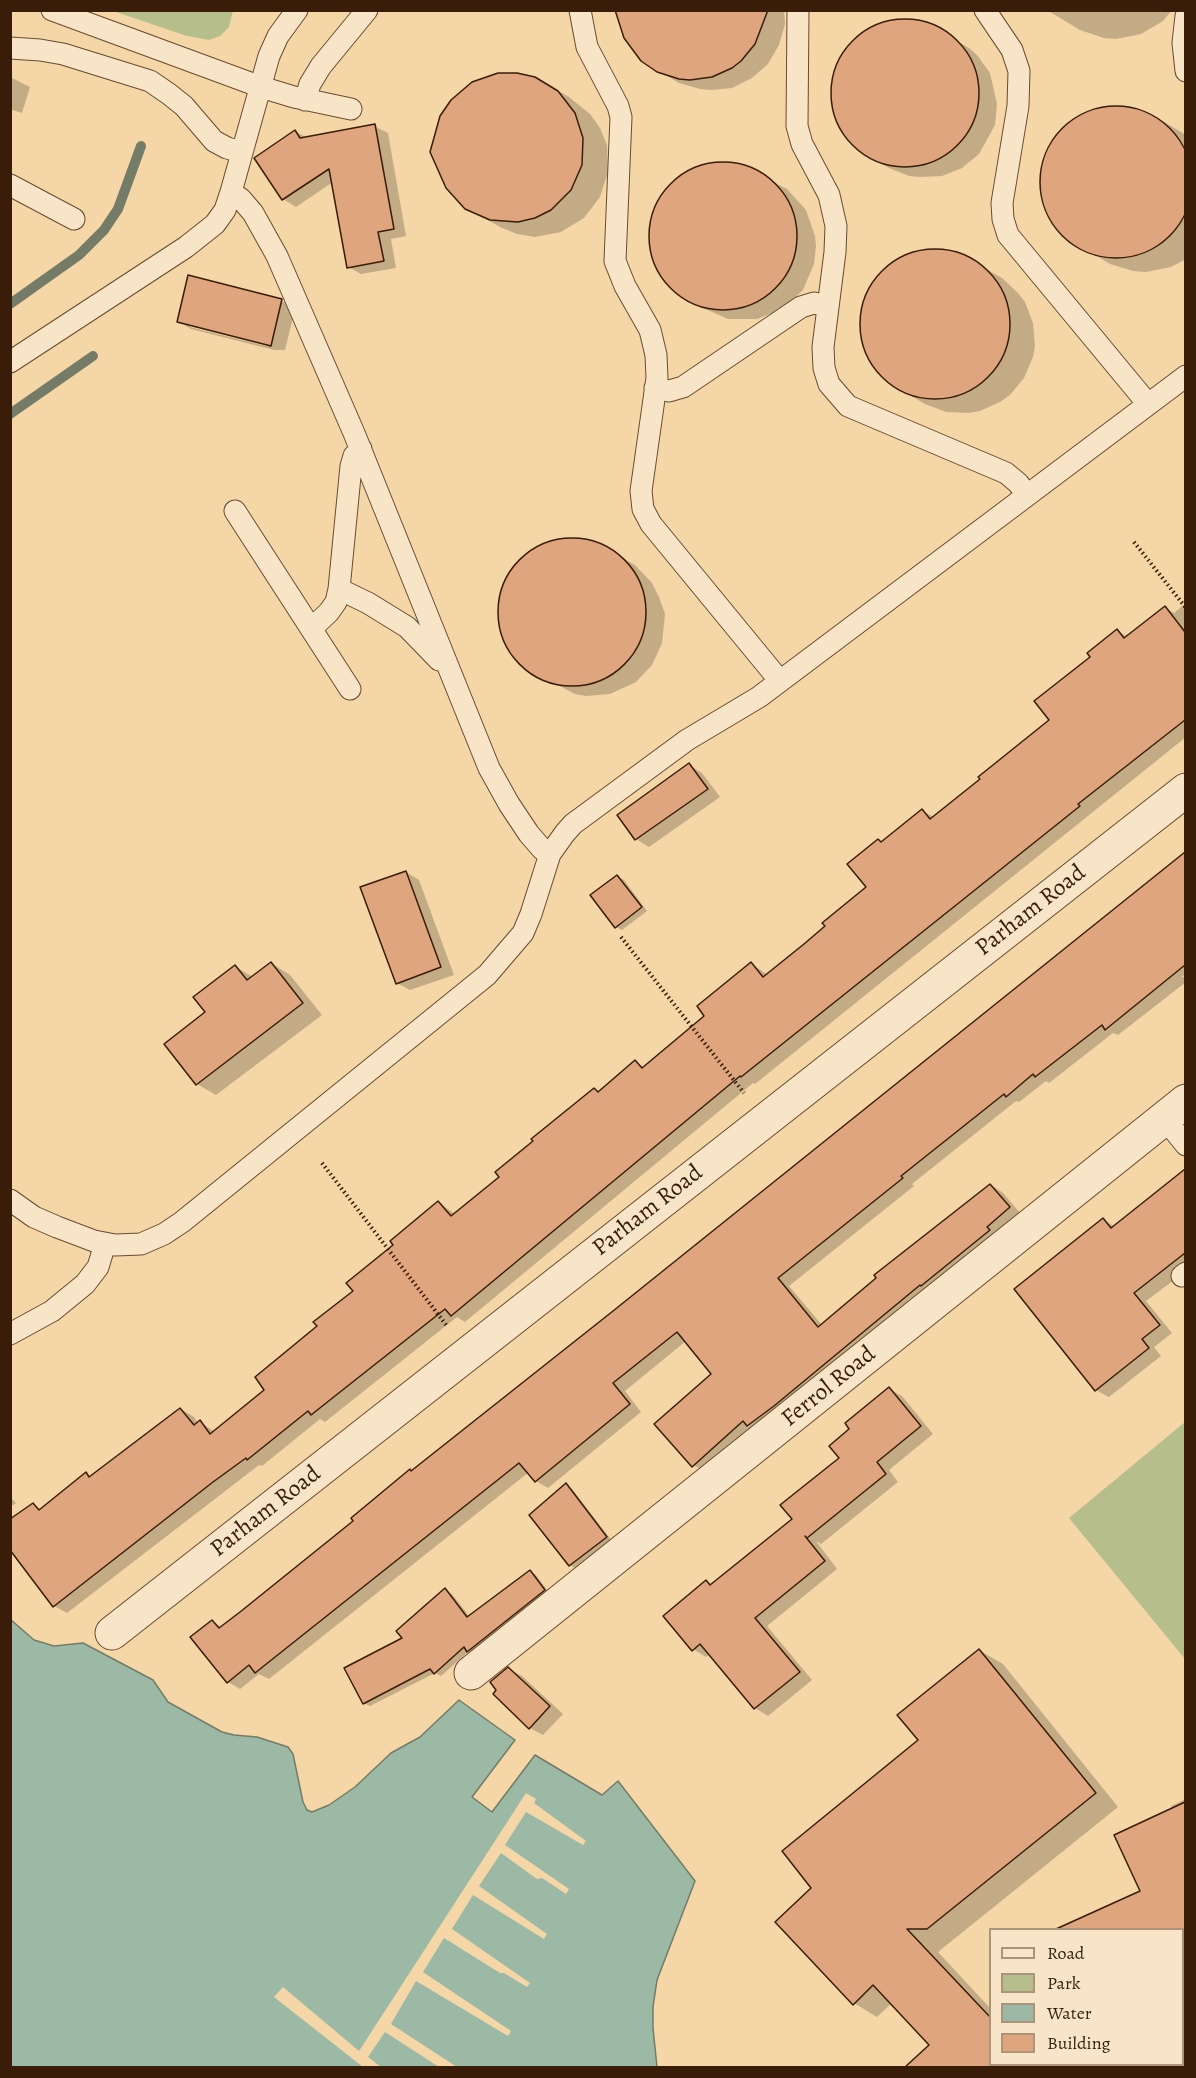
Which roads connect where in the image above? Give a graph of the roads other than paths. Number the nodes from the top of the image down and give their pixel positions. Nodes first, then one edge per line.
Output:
1 (52, 10) edge
2 (297, 10) edge
3 (368, 10) edge
4 (580, 10) edge
5 (798, 10) edge
6 (986, 10) edge
7 (1185, 16) edge
8 (10, 48) edge
9 (1185, 71) edge
10 (261, 87) junction
11 (304, 100) junction
12 (351, 109) dead end
13 (242, 152) junction
14 (10, 185) edge
15 (231, 192) junction
16 (74, 219) dead end
17 (827, 306) junction
18 (10, 362) edge
19 (1185, 376) edge
20 (655, 388) junction
21 (1148, 404) junction
22 (361, 449) junction
23 (1027, 495) junction
24 (235, 511) dead end
25 (339, 588) junction
26 (311, 629) junction
27 (452, 678) junction
28 (780, 681) junction
29 (350, 689) dead end
30 (1185, 790) edge
31 (550, 854) junction
32 (1175, 1110) edge
33 (1185, 1145) edge
34 (10, 1200) edge
35 (105, 1244) junction
36 (10, 1334) edge
37 (112, 1633) dead end
38 (471, 1673) dead end

1 - 10 lane
2 - 10 lane
3 - 11 lane
4 - 20 lane
5 - 17 lane
6 - 21 lane
7 - 9 lane
8 - 13 lane
10 - 11 lane
10 - 13 lane
11 - 12 lane
13 - 15 lane
14 - 16 lane
15 - 18 lane
15 - 22 lane
17 - 20 lane
17 - 23 lane
19 - 21 lane
20 - 28 lane
21 - 23 lane
22 - 25 lane
22 - 27 lane
23 - 28 lane
24 - 26 lane
25 - 26 lane
25 - 27 lane
26 - 29 lane
27 - 31 lane
28 - 31 lane
30 - 37 street, Parham Road
31 - 35 lane
32 - 33 lane
32 - 38 street, Ferrol Road
34 - 35 lane
35 - 36 lane

